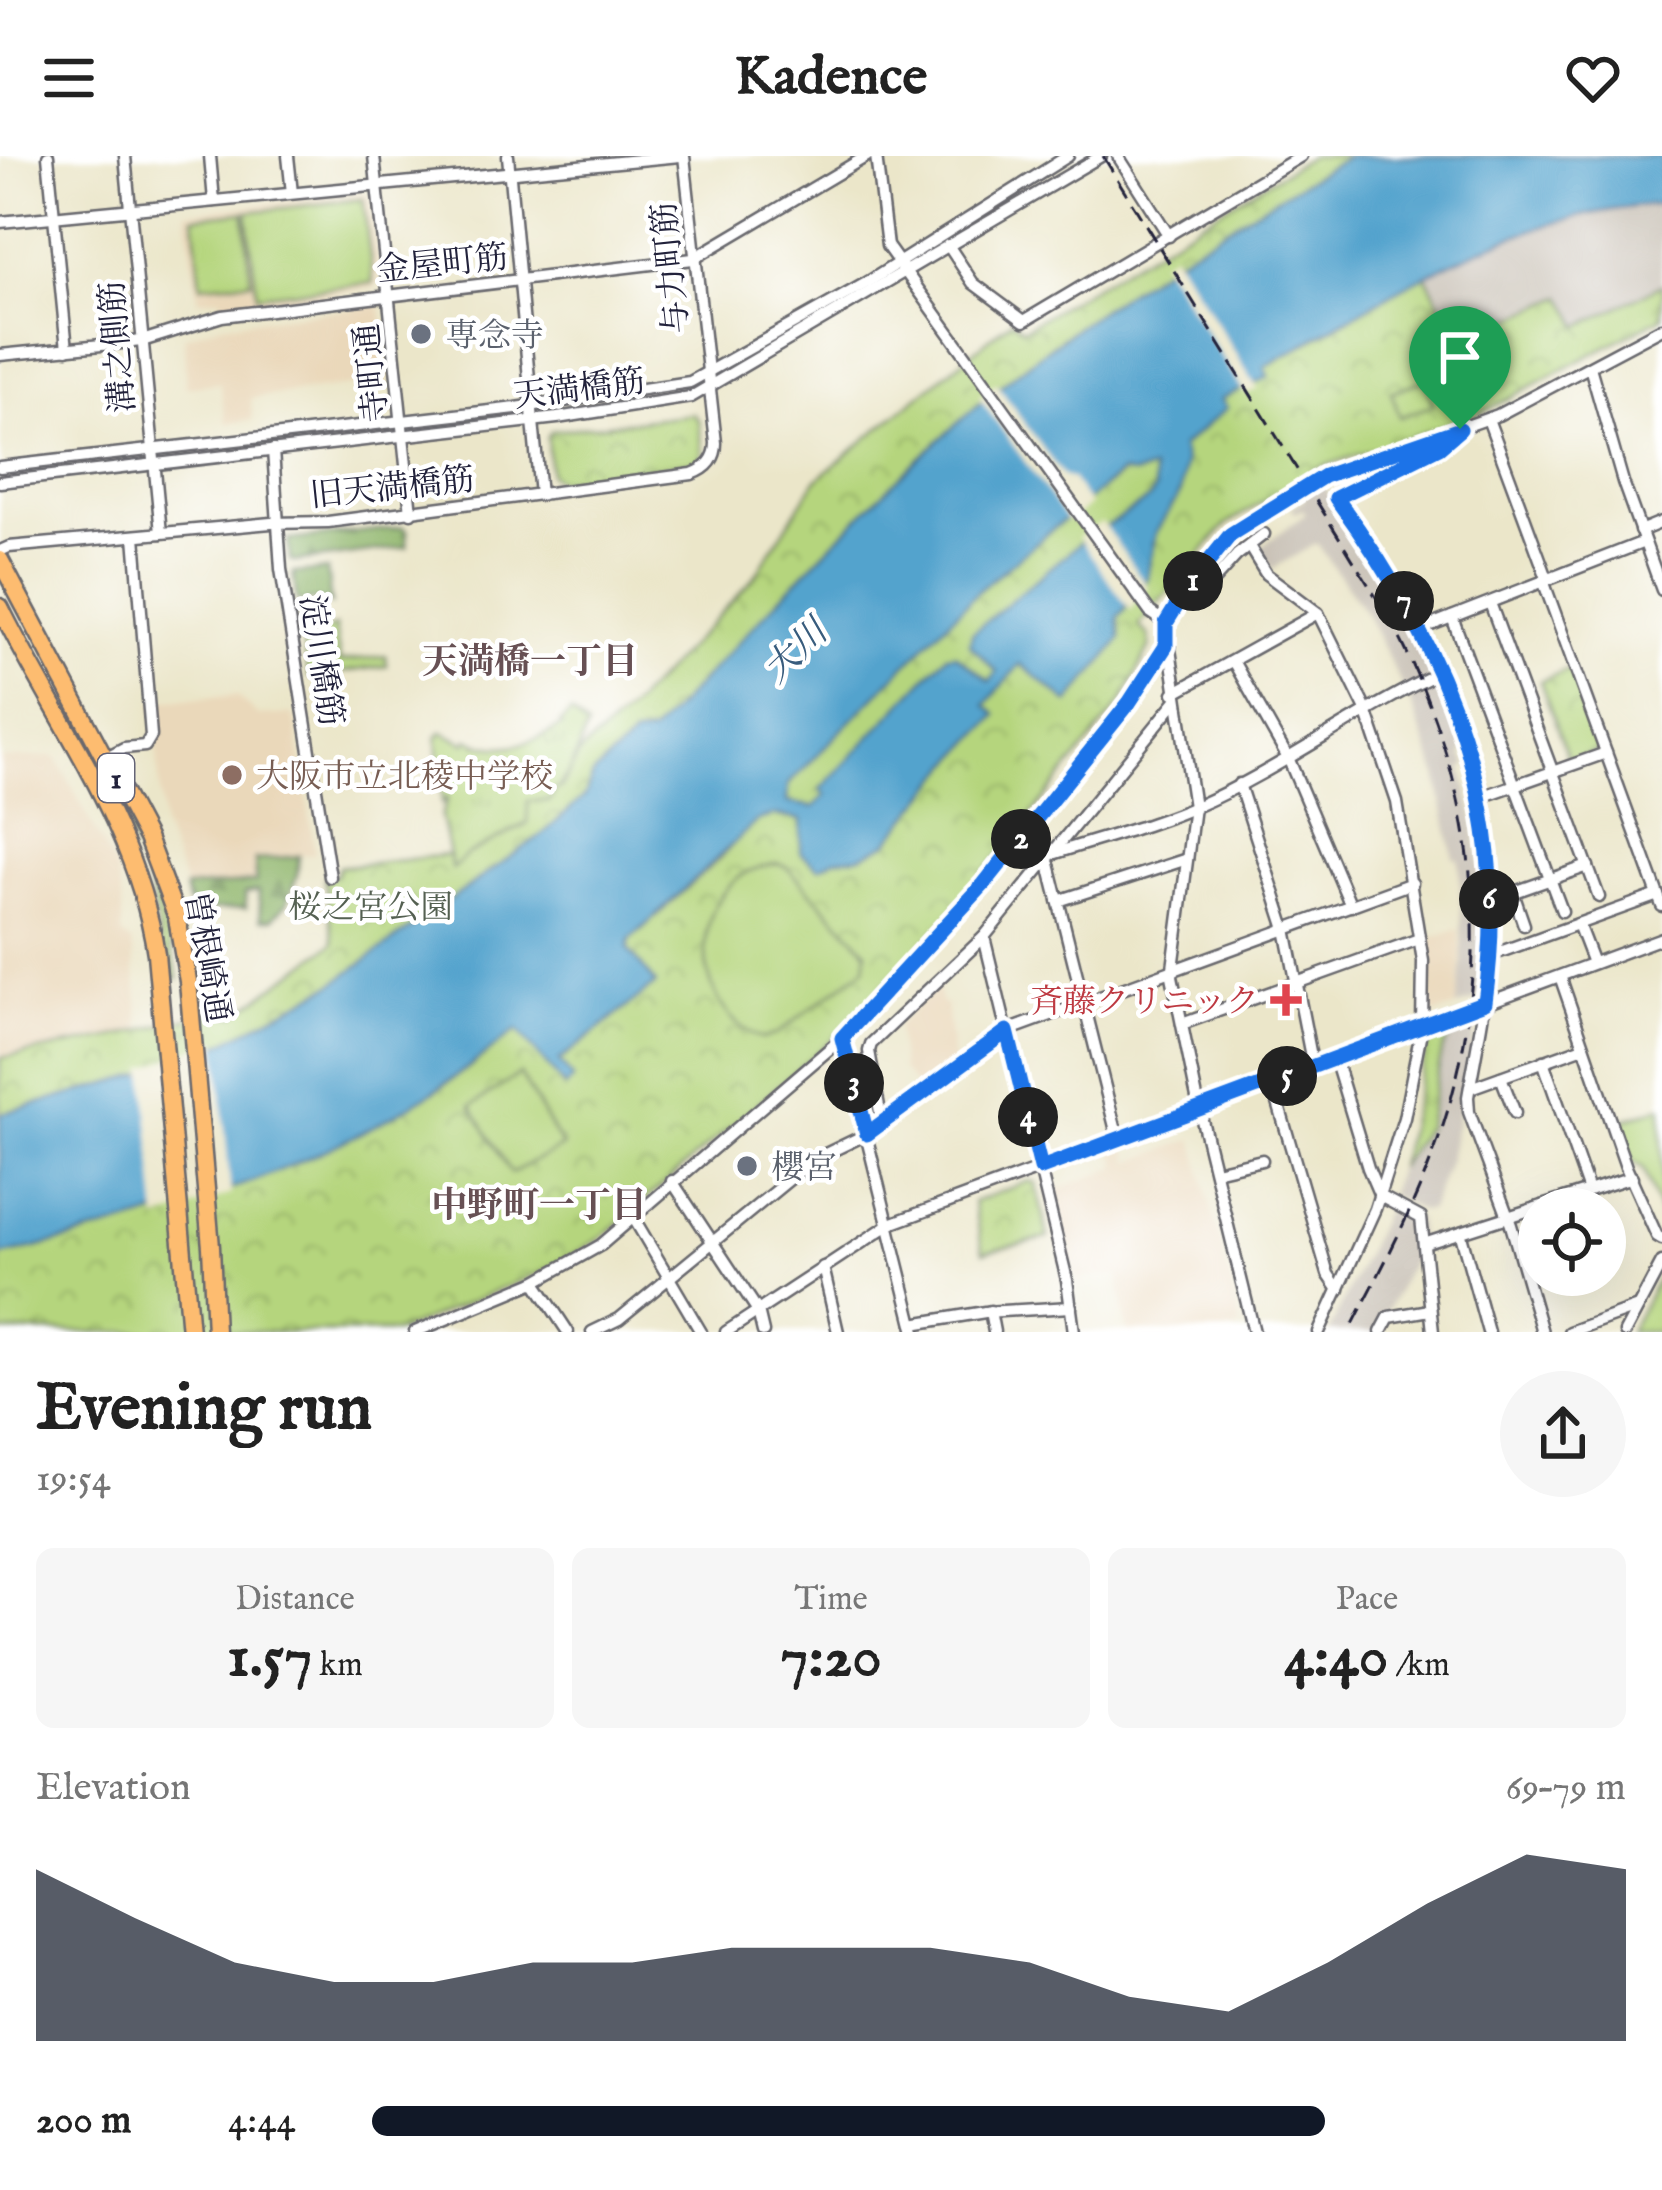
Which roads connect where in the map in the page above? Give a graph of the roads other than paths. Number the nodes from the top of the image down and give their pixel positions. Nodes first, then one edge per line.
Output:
1 (49, 156) edge
2 (125, 156) edge
3 (210, 156) edge
4 (288, 156) edge
5 (374, 156) edge
6 (508, 156) edge
7 (682, 156) edge
8 (867, 156) edge
9 (877, 156) edge
10 (1043, 156) edge
11 (1068, 156) edge
12 (1100, 156) edge
13 (1118, 156) edge
14 (1301, 156) edge
15 (1049, 170) junction
16 (509, 173) junction
17 (1056, 182) junction
18 (377, 186) junction
19 (292, 193) junction
20 (214, 201) junction
21 (130, 210) junction
22 (54, 217) junction
23 (0, 222) edge
24 (1169, 236) junction
25 (948, 245) junction
26 (693, 259) junction
27 (901, 267) junction
28 (517, 280) junction
29 (388, 295) junction
30 (1662, 328) edge
31 (142, 341) junction
32 (67, 349) junction
33 (0, 355) edge
34 (1590, 367) junction
35 (708, 375) junction
36 (709, 389) junction
37 (531, 405) junction
38 (1488, 419) junction
39 (402, 420) junction
40 (533, 420) junction
41 (1460, 429) junction
42 (403, 434) junction
43 (152, 448) junction
44 (273, 450) junction
45 (154, 464) junction
46 (0, 466) edge
47 (0, 482) edge
48 (540, 495) junction
49 (411, 513) junction
50 (1662, 523) edge
51 (279, 524) junction
52 (161, 533) junction
53 (1264, 533) dead end
54 (135, 536) junction
55 (1642, 536) junction
56 (1249, 546) junction
57 (0, 556) edge
58 (1546, 581) junction
59 (1662, 590) edge
60 (1180, 601) junction
61 (1490, 603) junction
62 (0, 607) edge
63 (1318, 613) junction
64 (1452, 617) junction
65 (1166, 623) junction
66 (1421, 629) junction
67 (1166, 646) junction
68 (1233, 661) junction
69 (1442, 672) junction
70 (1175, 697) junction
71 (1366, 710) junction
72 (1606, 753) junction
73 (105, 758) junction
74 (1289, 760) junction
75 (1552, 771) junction
76 (1239, 784) junction
77 (1515, 784) junction
78 (1481, 797) junction
79 (1194, 807) junction
80 (1047, 856) junction
81 (1187, 859) junction
82 (1588, 866) junction
83 (330, 877) dead end
84 (1550, 880) junction
85 (1412, 883) junction
86 (1513, 893) junction
87 (1599, 897) dead end
88 (1058, 901) junction
89 (1489, 901) junction
90 (1661, 901) edge
91 (1351, 906) junction
92 (1562, 911) dead end
93 (1578, 924) junction
94 (1525, 926) dead end
95 (1286, 928) junction
96 (984, 937) junction
97 (1419, 938) junction
98 (1662, 938) edge
99 (1490, 956) junction
100 (1593, 963) junction
101 (1172, 969) junction
102 (1560, 976) junction
103 (1296, 982) junction
104 (1485, 1002) junction
105 (1084, 1003) junction
106 (1182, 1024) junction
107 (1422, 1027) junction
108 (1007, 1031) junction
109 (842, 1038) junction
110 (1585, 1046) junction
111 (1335, 1059) junction
112 (1543, 1061) junction
113 (1313, 1067) junction
114 (1501, 1077) junction
115 (1272, 1082) junction
116 (1469, 1088) junction
117 (1199, 1108) junction
118 (1515, 1113) dead end
119 (882, 1123) junction
120 (867, 1134) junction
121 (1118, 1139) junction
122 (1262, 1160) dead end
123 (1041, 1168) junction
124 (1215, 1171) junction
125 (1632, 1177) junction
126 (672, 1181) junction
127 (1588, 1188) edge
128 (1598, 1188) edge
129 (1380, 1196) junction
130 (1518, 1215) edge
131 (633, 1217) junction
132 (1506, 1219) junction
133 (890, 1224) junction
134 (1461, 1235) junction
135 (1662, 1239) edge
136 (711, 1240) junction
137 (1427, 1243) junction
138 (1662, 1262) edge
139 (823, 1268) junction
140 (668, 1277) junction
141 (535, 1282) junction
142 (1339, 1290) junction
143 (1071, 1306) junction
144 (1638, 1306) junction
145 (1430, 1310) junction
146 (758, 1311) junction
147 (990, 1311) junction
148 (914, 1328) edge
149 (190, 1329) edge
150 (214, 1332) edge
151 (415, 1332) edge
152 (568, 1332) edge
153 (592, 1332) edge
154 (700, 1332) edge
155 (725, 1332) edge
156 (763, 1332) edge
157 (838, 1332) edge
158 (994, 1332) edge
159 (1073, 1332) edge
160 (1254, 1332) edge
161 (1319, 1332) edge
162 (1381, 1332) edge
163 (1433, 1332) edge
164 (1487, 1332) edge
165 (1542, 1332) edge
166 (1569, 1332) edge
167 (1624, 1332) edge

1 - 22 street
2 - 21 street, 溝之側筋
3 - 20 street
4 - 19 street
5 - 18 street, 寺町通
6 - 16 street
7 - 16 street
7 - 26 street, 与力町筋
8 - 26 street, 金屋町筋
9 - 27 street
10 - 15 street
11 - 15 street, 天満橋筋
12 - 17 street, 天満橋筋
13 - 24 street
14 - 24 street
15 - 17 street
15 - 27 street, 天満橋筋
16 - 18 street
16 - 28 street
17 - 25 street, 天満橋筋
18 - 19 street
18 - 29 street, 寺町通
19 - 20 street
20 - 21 street
21 - 22 street
21 - 31 street, 溝之側筋
22 - 23 street
22 - 32 street
24 - 25 street
25 - 27 street, 天満橋筋
26 - 28 street, 金屋町筋
26 - 35 street, 与力町筋
27 - 35 street, 天満橋筋
27 - 36 street, 天満橋筋
27 - 65 street
28 - 29 street, 金屋町筋
28 - 37 street
29 - 31 street, 金屋町筋
29 - 39 street, 寺町通
30 - 34 street
31 - 32 street, 金屋町筋
31 - 43 street, 溝之側筋
32 - 33 street, 金屋町筋
34 - 38 street
34 - 55 street
35 - 36 street, 与力町筋
35 - 37 street, 天満橋筋
36 - 40 street, 天満橋筋
36 - 48 street, 旧天満橋筋
37 - 39 street, 天満橋筋
37 - 40 street
38 - 41 street
38 - 58 street
39 - 42 street, 寺町通
39 - 43 street, 天満橋筋
40 - 42 street, 天満橋筋
40 - 48 street
41 - 60 street
41 - 66 street
42 - 44 street, 天満橋筋
42 - 49 street, 寺町通
43 - 45 street, 溝之側筋
43 - 46 street, 天満橋筋
44 - 45 street, 天満橋筋
44 - 51 street, 淀川橋筋
45 - 47 street, 天満橋筋
45 - 52 street, 溝之側筋
48 - 49 street, 旧天満橋筋
49 - 51 street, 旧天満橋筋
50 - 55 street
51 - 52 street, 旧天満橋筋
51 - 83 street, 淀川橋筋
52 - 54 street, 旧天満橋筋
53 - 56 street
54 - 57 street, 旧天満橋筋
54 - 73 street
55 - 58 street
55 - 59 street
56 - 60 street
56 - 63 street
57 - 73 highway, 曽根崎通 / 1
58 - 61 street
58 - 72 street
60 - 65 street
61 - 64 street
61 - 75 street
62 - 149 highway, 曽根崎通 / 1
63 - 68 street
63 - 71 street
64 - 66 street
64 - 77 street
65 - 67 street
66 - 69 street
67 - 70 street
67 - 109 street
68 - 70 street
68 - 74 street
69 - 71 street
69 - 78 street
70 - 79 street
70 - 80 street
71 - 74 street
71 - 85 street
72 - 75 street
72 - 90 street
73 - 150 highway, 曽根崎通 / 1
74 - 76 street
74 - 91 street
75 - 77 street
75 - 82 street
76 - 79 street
76 - 95 street
77 - 78 street
77 - 84 street
78 - 89 street
79 - 80 street
79 - 81 street
80 - 88 street
80 - 96 street
81 - 88 street
81 - 101 street
82 - 84 street
82 - 87 street
84 - 86 street
84 - 92 street
85 - 91 street
85 - 97 street
86 - 89 street
86 - 94 street
88 - 105 street
89 - 99 street
90 - 93 street
91 - 95 street
93 - 99 street
93 - 100 street
95 - 101 street
95 - 103 street
96 - 108 street
96 - 119 street
97 - 103 street
97 - 107 street
98 - 100 street
99 - 104 street
100 - 102 street
101 - 105 street
101 - 106 street
102 - 104 street
102 - 110 street
103 - 106 street
103 - 113 street
104 - 107 street
104 - 116 street
105 - 108 street
105 - 121 street
106 - 117 street
107 - 111 street
107 - 129 street
108 - 119 street
108 - 123 street
109 - 120 street
109 - 126 street
110 - 112 street
110 - 125 street
111 - 113 street
111 - 129 street
112 - 114 street
112 - 127 street
113 - 115 street
114 - 116 street
114 - 118 street
115 - 117 street
115 - 142 street
116 - 132 street
117 - 121 street
117 - 124 street
119 - 120 street
120 - 133 street
120 - 136 street
121 - 123 street
122 - 124 street
123 - 133 street
123 - 143 street
124 - 160 street
125 - 128 street
125 - 135 street
126 - 131 street
126 - 136 street
129 - 137 street
129 - 142 street
130 - 132 street
131 - 140 street
131 - 141 street
132 - 134 street
132 - 165 street
133 - 139 street
133 - 148 street
134 - 137 street
134 - 164 street
136 - 140 street
136 - 146 street
137 - 145 street
138 - 144 street
139 - 146 street
139 - 157 street
140 - 153 street
140 - 154 street
141 - 151 street
141 - 152 street
142 - 161 street
143 - 147 street
143 - 159 street
144 - 166 street
144 - 167 street
145 - 162 street
145 - 163 street
146 - 155 street
146 - 156 street
147 - 148 street
147 - 158 street

